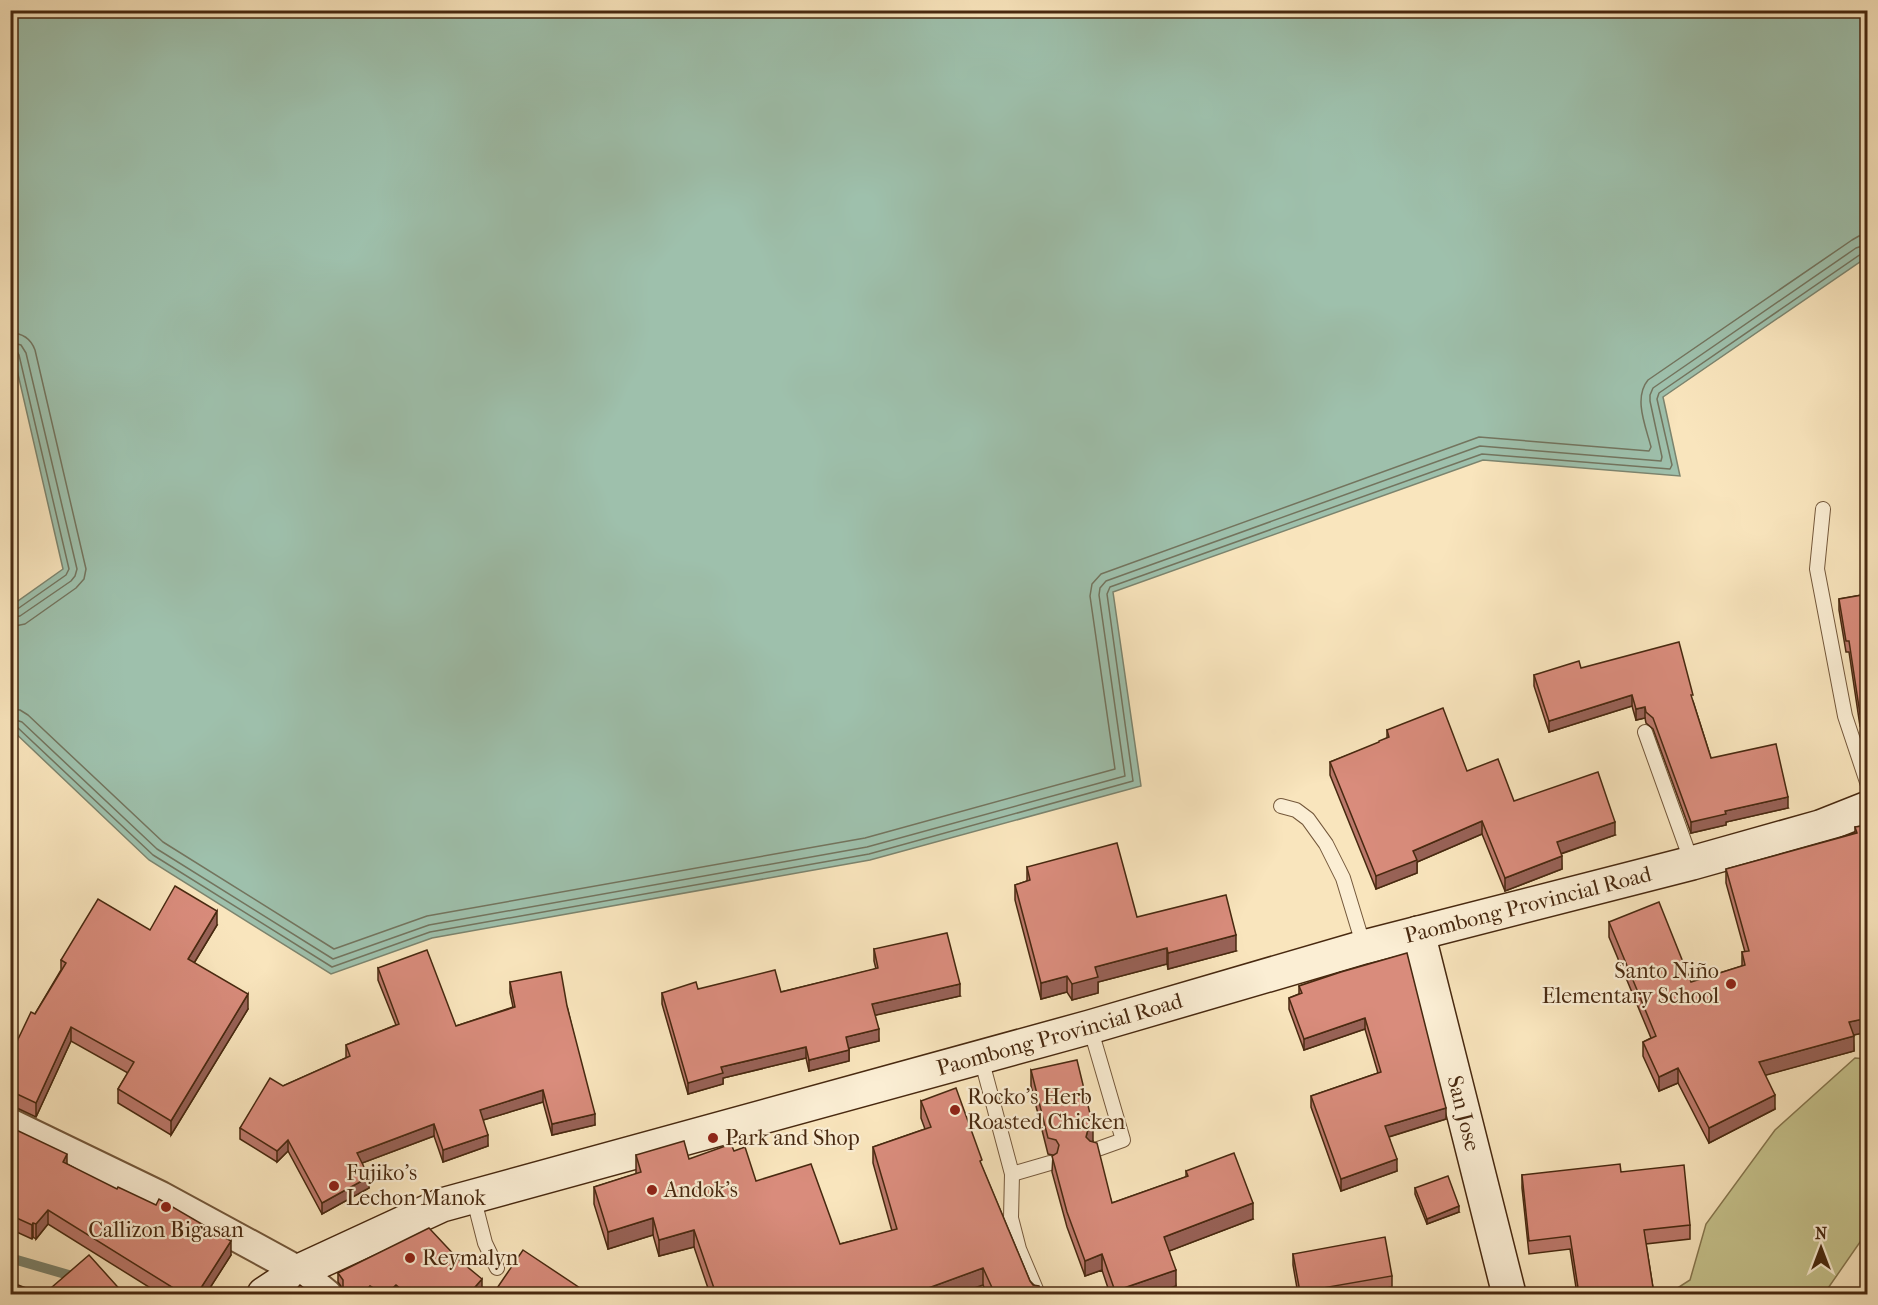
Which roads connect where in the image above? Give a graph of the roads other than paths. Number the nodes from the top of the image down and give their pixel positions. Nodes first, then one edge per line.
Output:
1 (1822, 509) dead end
2 (1645, 732) dead end
3 (1868, 785) edge
4 (1281, 806) dead end
5 (1868, 808) edge
6 (1692, 862) junction
7 (1418, 933) junction
8 (1364, 947) junction
9 (1090, 1028) junction
10 (981, 1058) junction
11 (10, 1123) edge
12 (1095, 1150) edge
13 (1050, 1163) edge
14 (1012, 1174) junction
15 (473, 1196) junction
16 (497, 1268) dead end
17 (299, 1271) junction
18 (264, 1294) edge
19 (327, 1294) edge
20 (1038, 1294) edge
21 (1509, 1294) edge

1 - 3 lane
2 - 6 lane
4 - 8 lane
5 - 6 main road, Paombong Provincial Road
6 - 7 main road, Paombong Provincial Road
7 - 8 main road, Paombong Provincial Road
7 - 21 main road, San Jose
8 - 9 main road, Paombong Provincial Road
9 - 10 main road, Paombong Provincial Road
9 - 12 lane
10 - 14 lane
10 - 15 main road, Paombong Provincial Road
11 - 17 street
13 - 14 lane
14 - 20 lane
15 - 16 lane
15 - 17 main road, Paombong Provincial Road
17 - 18 main road, Paombong Provincial Road
17 - 19 street

